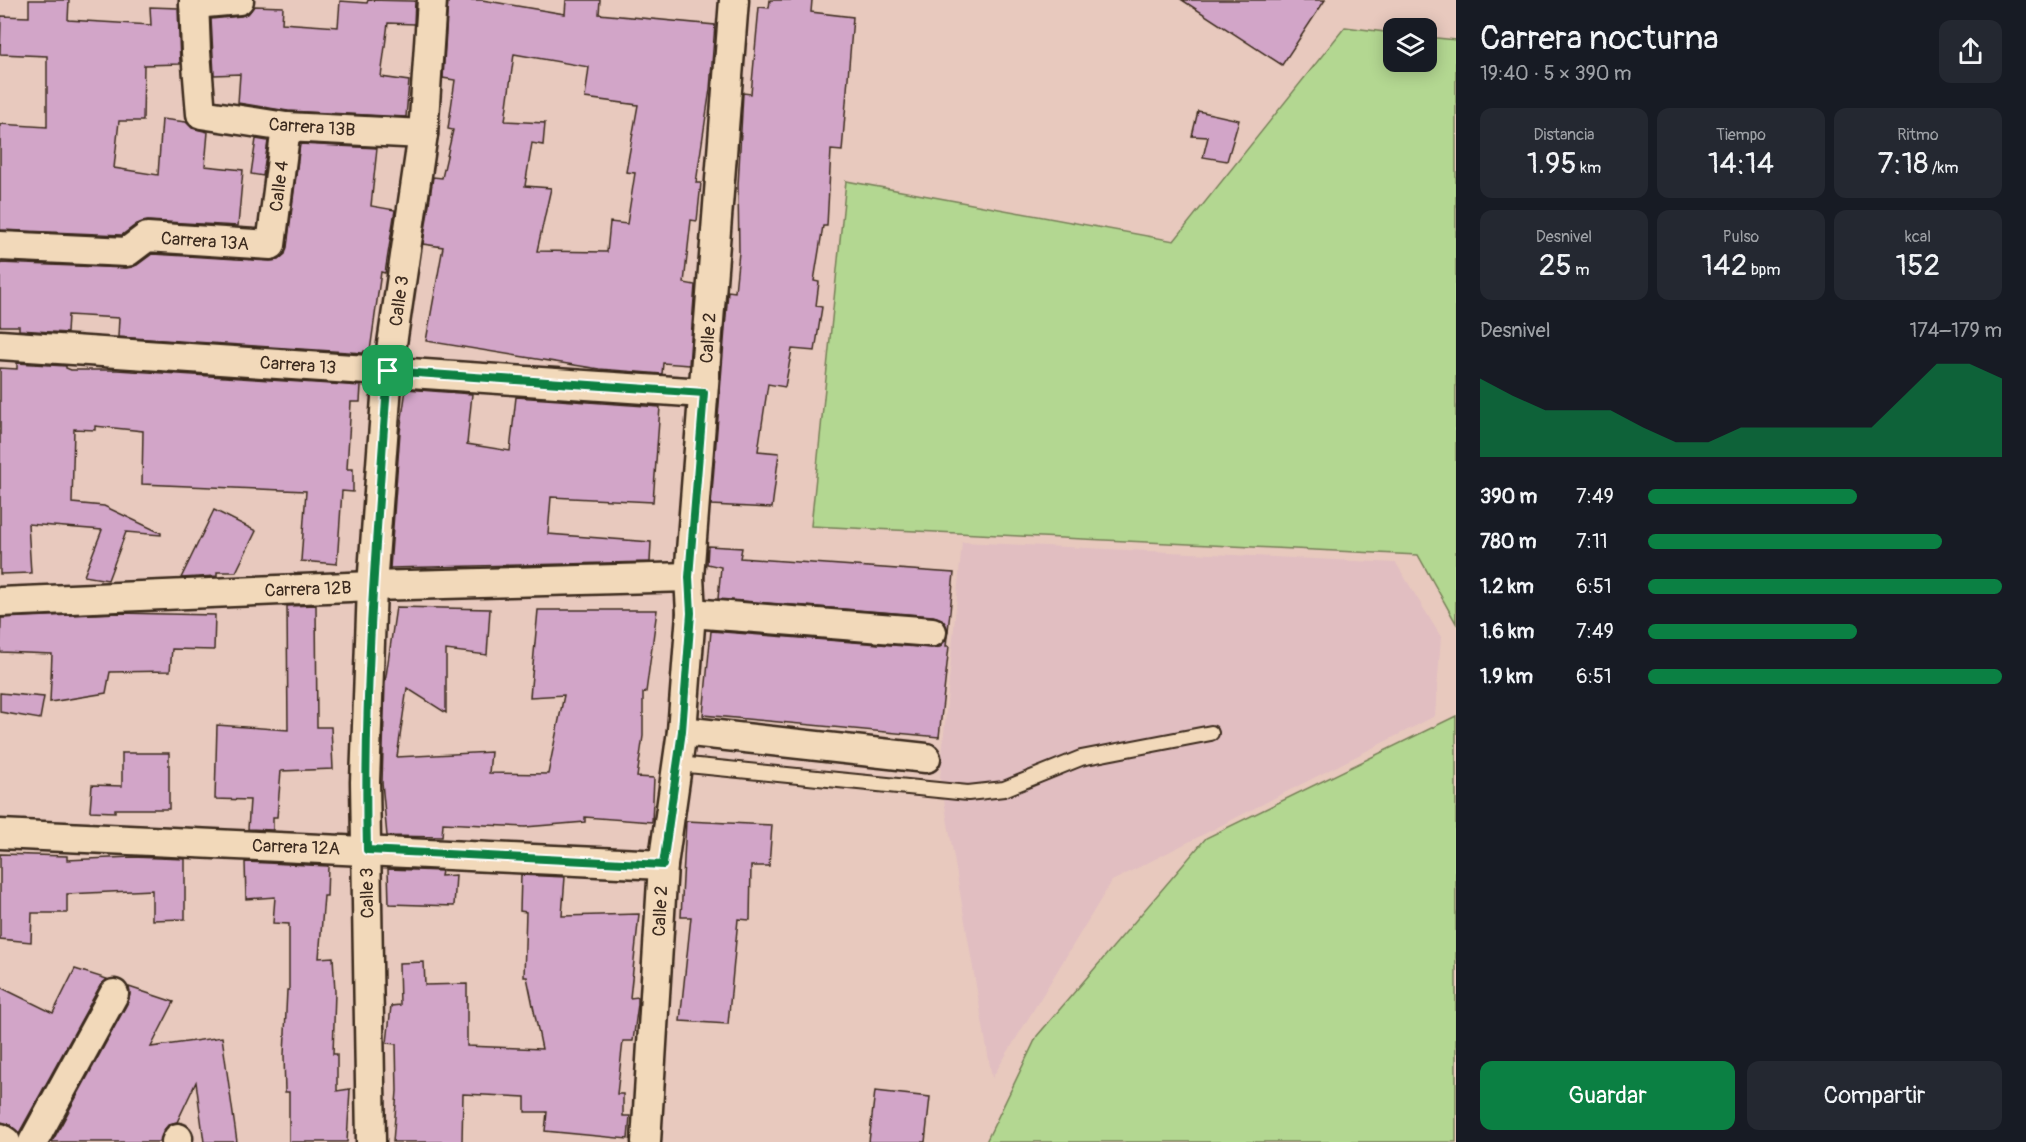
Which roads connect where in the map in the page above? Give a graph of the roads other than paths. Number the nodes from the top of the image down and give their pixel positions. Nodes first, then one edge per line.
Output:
1 (239, 0) edge
2 (432, 0) edge
3 (734, 0) edge
4 (194, 2) edge
5 (286, 128) junction
6 (423, 134) junction
7 (271, 245) joint
8 (0, 246) edge
9 (0, 345) edge
10 (388, 371) junction
11 (704, 393) junction
12 (689, 577) junction
13 (372, 586) junction
14 (0, 602) edge
15 (691, 613) junction
16 (932, 632) dead end
17 (682, 731) junction
18 (1211, 733) dead end
19 (926, 758) dead end
20 (678, 764) junction
21 (0, 834) edge
22 (367, 850) junction
23 (663, 865) junction
24 (114, 994) dead end
25 (0, 1138) edge
26 (6, 1142) edge
27 (33, 1142) edge
28 (370, 1142) edge
29 (646, 1142) edge

1 - 4 street
2 - 6 street, Calle 3
3 - 11 street, Calle 2
4 - 5 street, Carrera 13B
5 - 6 street, Carrera 13B
5 - 7 street, Calle 4
6 - 10 street, Calle 3
7 - 8 street, Carrera 13A
9 - 10 street, Carrera 13
10 - 11 street, Carrera 13
10 - 13 street, Calle 3
11 - 12 street, Calle 2
12 - 13 street, Carrera 12B
12 - 15 street, Calle 2
13 - 14 street, Carrera 12B
13 - 22 street, Calle 3
15 - 16 street
15 - 17 street, Calle 2
17 - 19 street
17 - 20 street, Calle 2
18 - 20 lane
20 - 23 street, Calle 2
21 - 22 street, Carrera 12A
22 - 23 street, Carrera 12A
22 - 28 street, Calle 3
23 - 29 street, Calle 2
24 - 27 street
25 - 26 street

